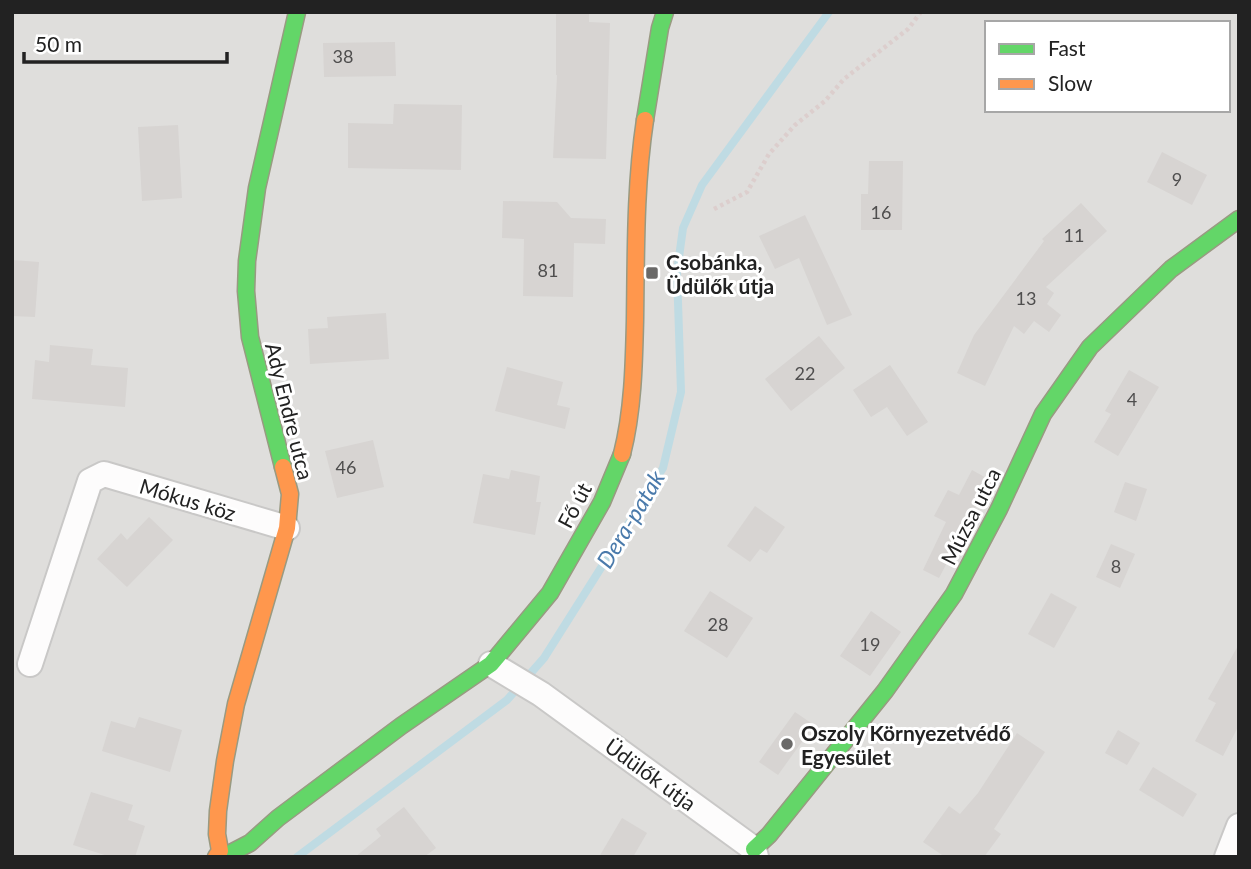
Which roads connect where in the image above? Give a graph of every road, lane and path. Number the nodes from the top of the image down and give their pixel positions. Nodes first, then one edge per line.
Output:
1 (297, 12) edge
2 (664, 12) edge
3 (921, 12) edge
4 (714, 209) dead end
5 (1239, 219) edge
6 (286, 528) junction
7 (30, 664) dead end
8 (500, 669) junction
9 (1239, 826) edge
10 (755, 853) edge
11 (216, 857) edge
12 (223, 857) edge
13 (1227, 857) edge

1 - 6 street, Ady Endre utca
2 - 8 street, Fő út
3 - 4 path
5 - 10 street, Múzsa utca
6 - 7 street, Mókus köz
6 - 11 street, Ady Endre utca
8 - 10 street, Üdülők útja
8 - 12 street, Fő út
9 - 13 street

